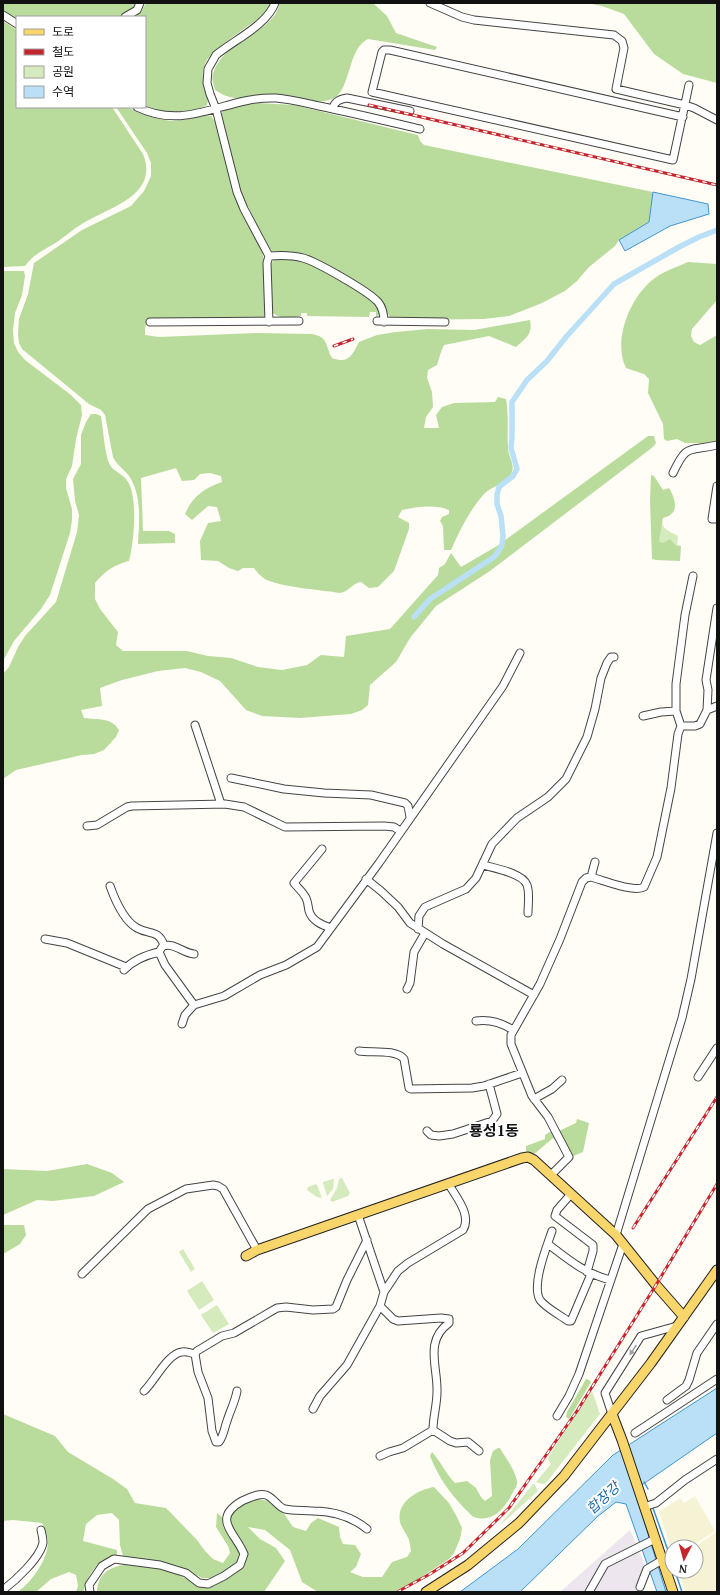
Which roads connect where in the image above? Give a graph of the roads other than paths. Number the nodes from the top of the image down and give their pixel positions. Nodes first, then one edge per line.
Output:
1 (140, 3) edge
2 (275, 3) edge
3 (430, 3) edge
4 (3, 15) edge
5 (127, 16) edge
6 (16, 23) edge
7 (689, 85) dead end
8 (616, 89) junction
9 (650, 97) junction
10 (613, 101) junction
11 (685, 105) junction
12 (139, 108) edge
13 (216, 109) junction
14 (333, 109) junction
15 (647, 109) junction
16 (410, 111) dead end
17 (682, 117) junction
18 (717, 120) edge
19 (420, 129) dead end
20 (269, 256) junction
21 (299, 321) dead end
22 (150, 322) dead end
23 (269, 322) junction
24 (445, 322) dead end
25 (717, 446) edge
26 (673, 473) dead end
27 (717, 486) edge
28 (717, 520) edge
29 (693, 576) dead end
30 (717, 608) edge
31 (520, 653) dead end
32 (614, 657) dead end
33 (717, 706) edge
34 (707, 710) junction
35 (676, 712) junction
36 (643, 716) dead end
37 (195, 725) dead end
38 (682, 726) junction
39 (231, 778) dead end
40 (221, 804) junction
41 (410, 817) junction
42 (87, 826) dead end
43 (400, 831) junction
44 (717, 833) edge
45 (322, 849) dead end
46 (594, 862) dead end
47 (483, 865) junction
48 (591, 877) junction
49 (366, 879) junction
50 (110, 886) dead end
51 (528, 913) dead end
52 (331, 928) junction
53 (418, 929) junction
54 (425, 933) junction
55 (45, 939) dead end
56 (164, 945) junction
57 (159, 952) junction
58 (194, 954) dead end
59 (407, 989) dead end
60 (534, 995) junction
61 (194, 1005) junction
62 (476, 1020) dead end
63 (182, 1024) dead end
64 (513, 1030) junction
65 (717, 1048) edge
66 (359, 1051) dead end
67 (522, 1073) junction
68 (698, 1077) dead end
69 (562, 1080) dead end
70 (489, 1084) junction
71 (534, 1098) junction
72 (427, 1131) dead end
73 (551, 1175) junction
74 (448, 1183) junction
75 (571, 1194) junction
76 (358, 1215) junction
77 (552, 1231) dead end
78 (616, 1235) junction
79 (367, 1240) junction
80 (548, 1244) junction
81 (623, 1244) junction
82 (257, 1250) junction
83 (246, 1256) dead end
84 (717, 1270) edge
85 (589, 1273) junction
86 (82, 1274) dead end
87 (610, 1280) junction
88 (384, 1292) junction
89 (380, 1306) junction
90 (684, 1316) junction
91 (717, 1324) edge
92 (677, 1326) junction
93 (195, 1354) junction
94 (717, 1379) edge
95 (144, 1391) dead end
96 (237, 1391) dead end
97 (667, 1400) dead end
98 (313, 1409) dead end
99 (612, 1414) junction
100 (557, 1416) dead end
101 (433, 1430) junction
102 (635, 1433) dead end
103 (479, 1451) dead end
104 (380, 1456) dead end
105 (717, 1459) edge
106 (644, 1506) junction
107 (367, 1529) dead end
108 (42, 1530) dead end
109 (653, 1540) junction
110 (660, 1560) junction
111 (640, 1587) dead end
112 (3, 1590) edge
113 (90, 1592) edge
114 (426, 1592) edge
115 (589, 1592) edge
116 (673, 1592) edge

1 - 5 street
2 - 13 street
3 - 8 street
4 - 6 street
7 - 11 street
8 - 9 street
8 - 10 street
9 - 11 street
9 - 15 street
10 - 15 street
10 - 17 street
11 - 17 street
11 - 18 street
12 - 13 street
13 - 14 street
13 - 20 street
14 - 16 street
14 - 19 street
15 - 17 street
20 - 23 street
20 - 24 street
21 - 23 street
22 - 23 street
25 - 26 street
27 - 28 street
29 - 35 street
30 - 34 street
31 - 41 street
32 - 47 street
33 - 34 street
34 - 38 street
35 - 36 street
35 - 38 street
37 - 40 street
38 - 48 street
39 - 41 street
40 - 42 street
40 - 43 street
41 - 43 street
43 - 49 street
44 - 78 street
45 - 52 street
46 - 48 street
47 - 51 street
47 - 53 street
48 - 60 street
49 - 52 street
49 - 53 street
50 - 56 street
52 - 61 street
53 - 54 street
54 - 59 street
54 - 60 street
55 - 57 street
56 - 57 street
56 - 58 street
57 - 61 street
60 - 64 street
61 - 63 street
62 - 64 street
64 - 67 street
65 - 68 street
66 - 70 street
67 - 70 street
67 - 71 street
69 - 71 street
70 - 72 street
71 - 73 street
73 - 74 main road
73 - 75 main road
74 - 76 main road
74 - 88 street
75 - 78 main road
75 - 85 street
76 - 79 street
76 - 82 main road
77 - 80 street
78 - 81 main road
79 - 88 street
79 - 93 street
80 - 85 street
80 - 85 street
81 - 87 street
81 - 90 main road
82 - 83 main road
82 - 86 street
84 - 90 main road
85 - 87 street
87 - 100 street
88 - 89 street
89 - 98 street
89 - 101 street
90 - 92 main road
91 - 97 street
92 - 99 main road
92 -> 99 street
93 - 95 street
93 - 96 street
94 - 102 street
99 - 106 main road
99 - 114 main road
101 - 103 street
101 - 104 street
105 - 106 street
106 - 109 main road
107 - 113 street
108 - 112 street
109 - 110 main road
109 - 115 street
110 - 111 street
110 - 116 main road

